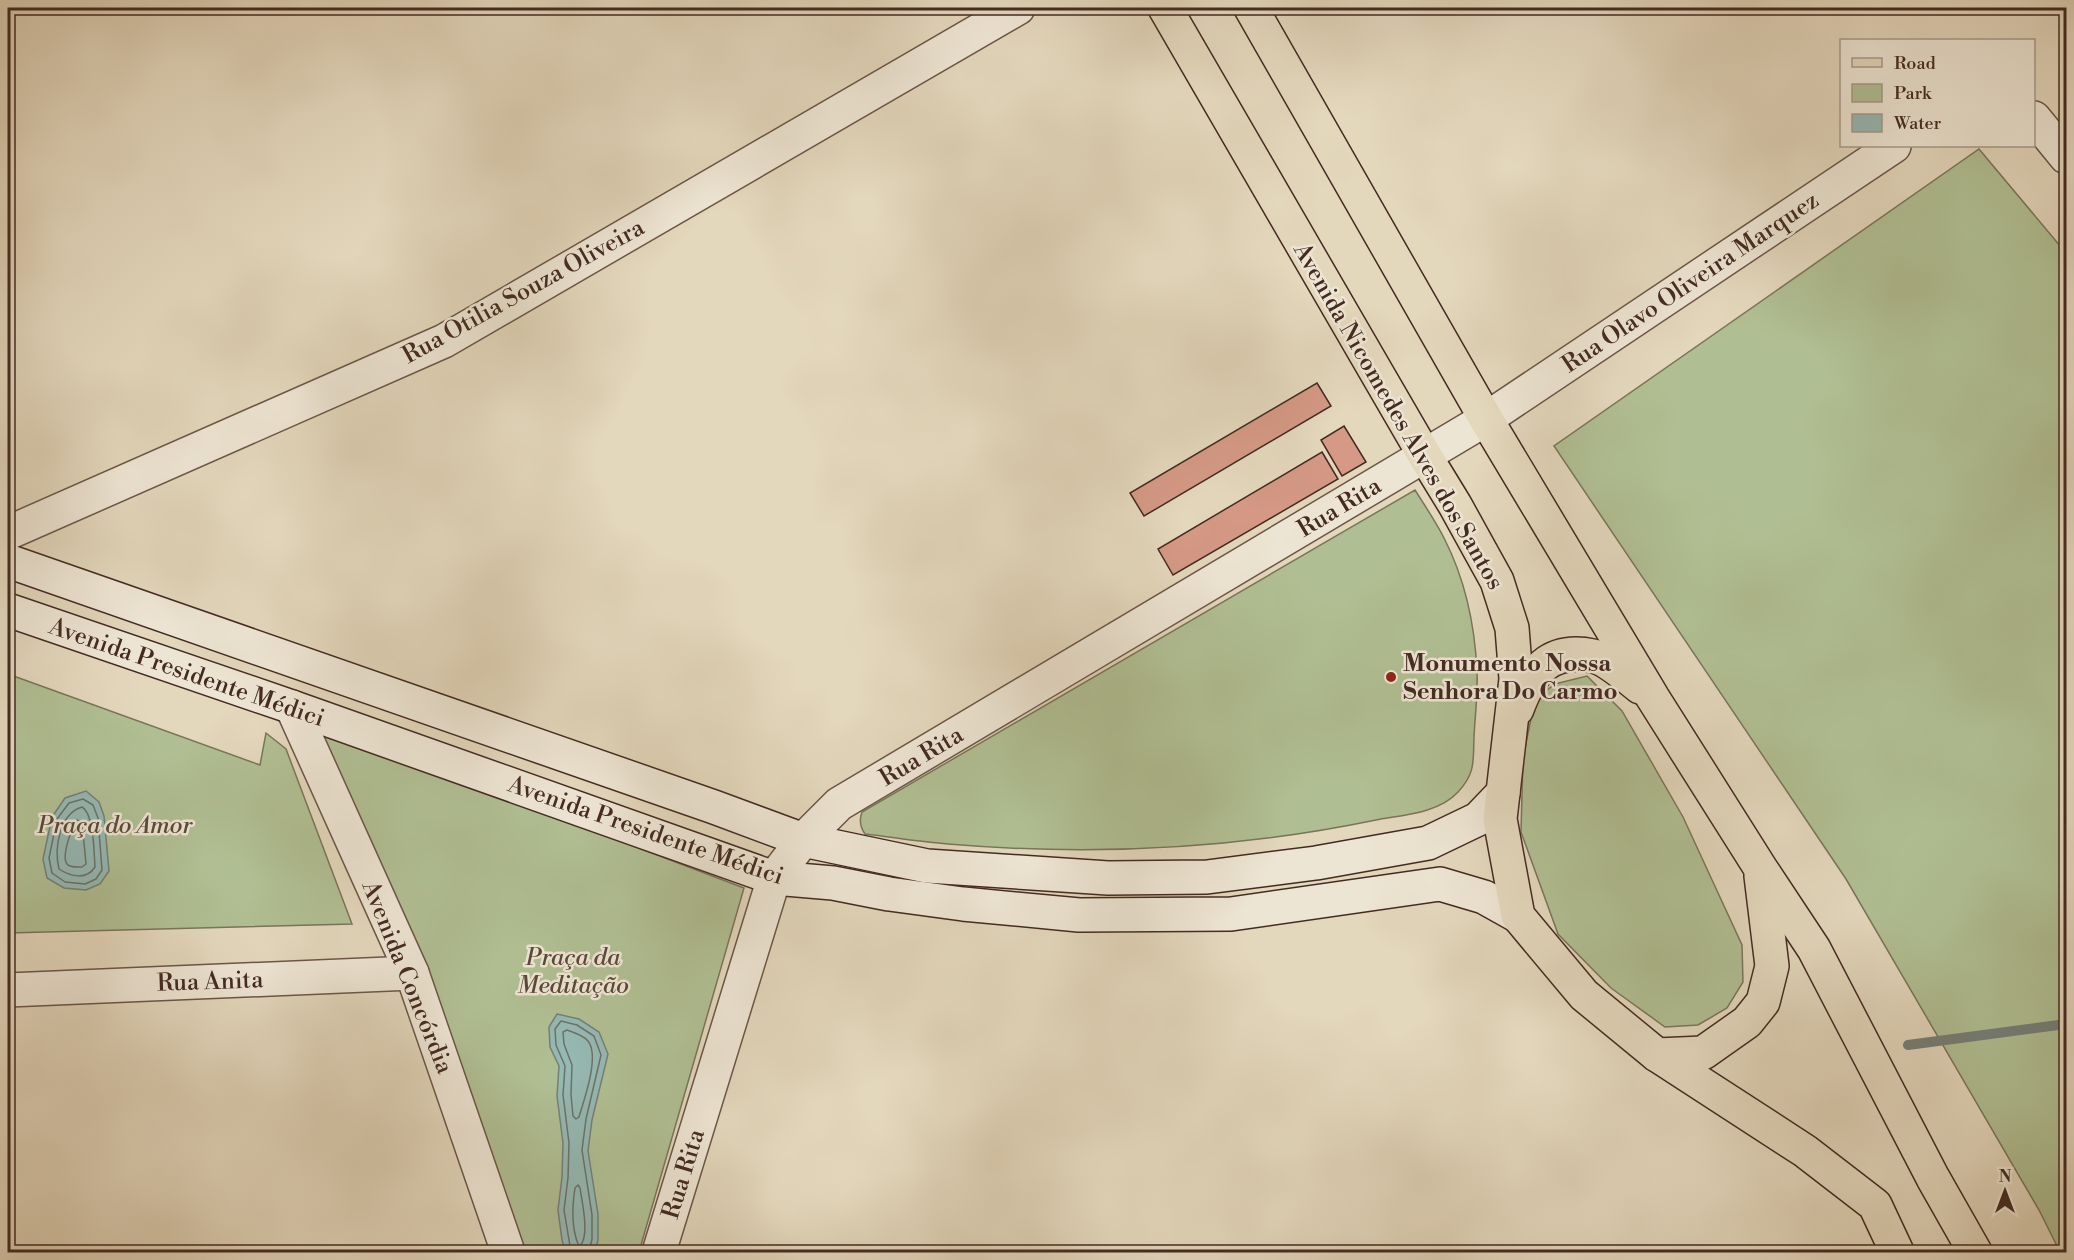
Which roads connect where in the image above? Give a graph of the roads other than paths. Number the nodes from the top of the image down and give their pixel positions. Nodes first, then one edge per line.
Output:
1 (1018, 8) edge
2 (1165, 8) edge
3 (1251, 8) edge
4 (2035, 119) edge
5 (1892, 147) edge
6 (2067, 157) edge
7 (1486, 418) junction
8 (1425, 456) junction
9 (8, 533) edge
10 (8, 561) edge
11 (8, 610) edge
12 (1653, 698) junction
13 (292, 707) junction
14 (1510, 728) junction
15 (1503, 793) junction
16 (803, 840) junction
17 (1761, 869) junction
18 (774, 878) junction
19 (1518, 916) junction
20 (411, 973) junction
21 (8, 990) edge
22 (1657, 1055) junction
23 (508, 1252) edge
24 (659, 1252) edge
25 (1897, 1252) edge
26 (1975, 1252) edge

1 - 9 street, Rua Otilia Souza Oliveira
2 - 8 main road, Avenida Nicomedes Alves dos Santos
3 - 7 main road
4 - 6 street
5 - 7 street, Rua Olavo Oliveira Marquez
7 - 8 street, Rua Olavo Oliveira Marquez
7 - 12 main road
8 - 14 main road, Avenida Nicomedes Alves dos Santos
8 - 16 street, Rua Rita
10 - 16 street, Avenida Presidente Médici
11 - 13 street, Avenida Presidente Médici
12 - 14 main road
12 - 17 main road
13 - 18 street, Avenida Presidente Médici
13 - 20 street, Avenida Concórdia
14 - 15 main road, Avenida Nicomedes Alves dos Santos
15 - 16 street, Avenida Presidente Médici
15 - 19 main road, Avenida Nicomedes Alves dos Santos
16 - 18 street, Rua Rita
17 - 22 main road
17 - 26 main road
18 - 19 street, Avenida Presidente Médici
18 - 24 street, Rua Rita
19 - 22 main road, Avenida Nicomedes Alves dos Santos
20 - 21 street, Rua Anita
20 - 23 street, Avenida Concórdia
22 - 25 main road, Avenida Nicomedes Alves dos Santos

